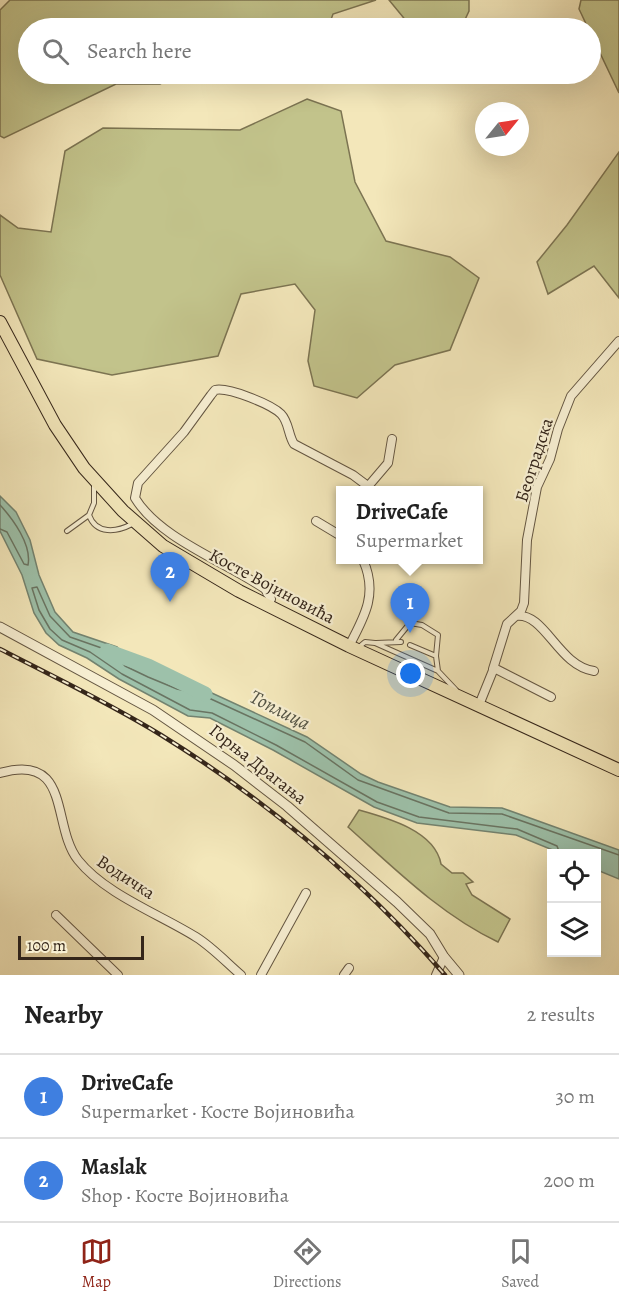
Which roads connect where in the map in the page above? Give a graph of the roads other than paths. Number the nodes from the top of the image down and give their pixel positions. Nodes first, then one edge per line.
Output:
1 (0, 322) edge
2 (619, 341) edge
3 (392, 439) dead end
4 (94, 482) junction
5 (365, 486) edge
6 (368, 486) edge
7 (89, 515) junction
8 (315, 521) dead end
9 (135, 523) junction
10 (67, 531) dead end
11 (336, 533) edge
12 (365, 564) edge
13 (267, 605) junction
14 (514, 616) junction
15 (0, 627) edge
16 (375, 643) junction
17 (410, 645) dead end
18 (353, 648) junction
19 (436, 656) junction
20 (493, 669) junction
21 (438, 671) junction
22 (594, 671) dead end
23 (456, 694) junction
24 (551, 697) dead end
25 (479, 705) junction
26 (619, 770) edge
27 (0, 773) edge
28 (306, 893) dead end
29 (56, 915) dead end
30 (444, 957) junction
31 (118, 975) edge
32 (242, 975) edge
33 (261, 975) edge
34 (436, 975) edge
35 (459, 975) edge

1 - 4 main road, Косте Војиновића
2 - 14 street, Београдска
3 - 6 street
4 - 7 lane
4 - 9 main road, Косте Војиновића
5 - 13 street
7 - 9 lane
7 - 10 lane
8 - 11 street
9 - 13 main road, Косте Војиновића
12 - 18 street
13 - 18 main road, Косте Војиновића
14 - 20 street, Београдска
14 - 22 street
15 - 30 street, Горња Драгања
16 - 18 lane
16 - 19 lane
16 - 21 lane, Косте Војиновића
17 - 19 lane
18 - 23 main road, Косте Војиновића
19 - 21 lane
20 - 24 street
20 - 25 street, Београдска
21 - 23 lane, Косте Војиновића
23 - 25 main road, Косте Војиновића
25 - 26 main road, Косте Војиновића
27 - 32 street, Водичка
28 - 33 street
29 - 31 street
30 - 34 street
30 - 35 street, Горња Драгања

